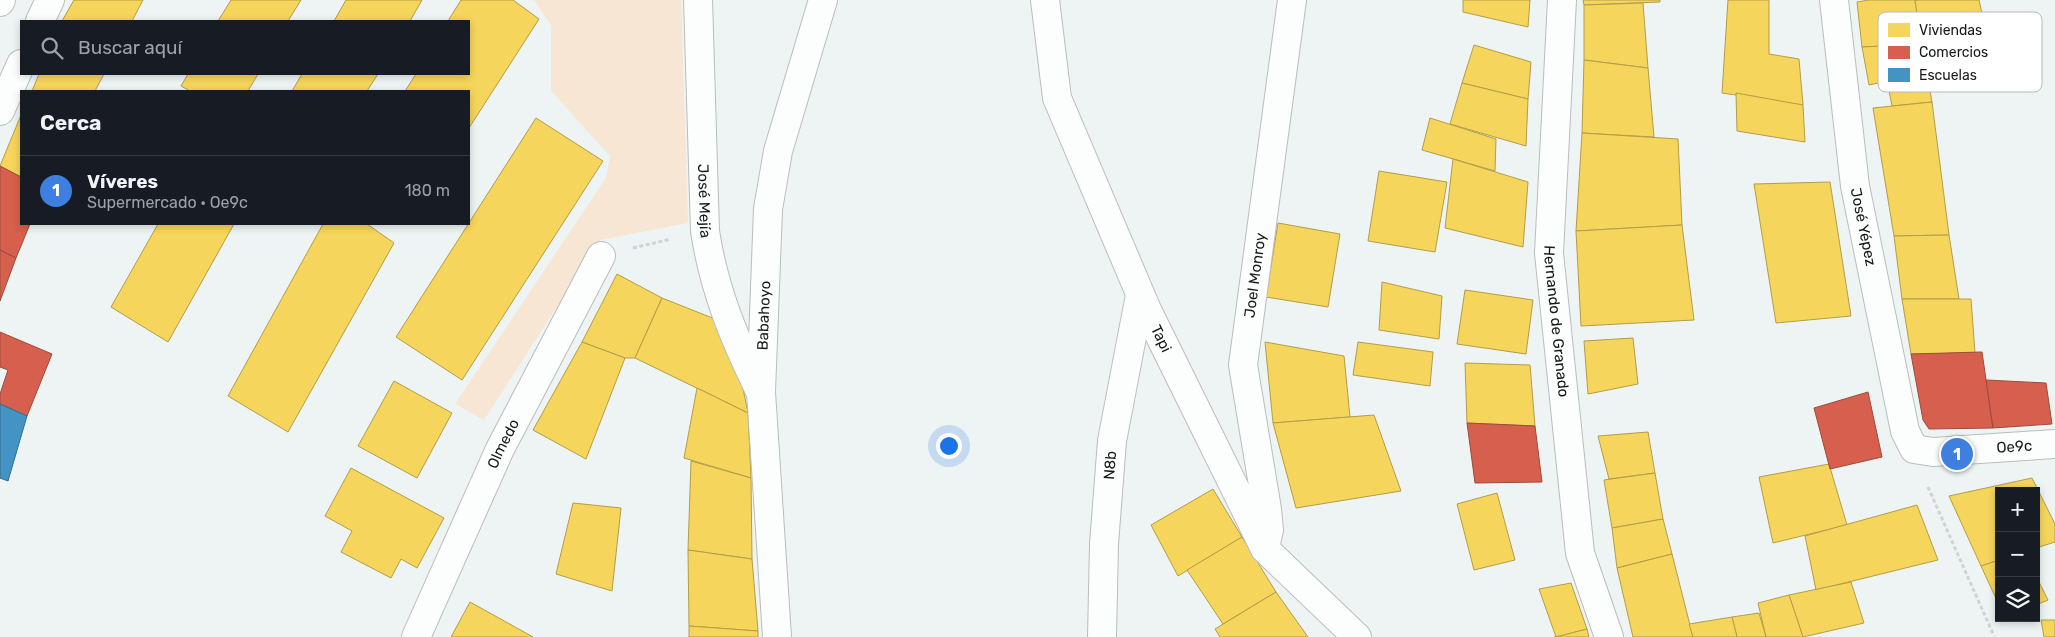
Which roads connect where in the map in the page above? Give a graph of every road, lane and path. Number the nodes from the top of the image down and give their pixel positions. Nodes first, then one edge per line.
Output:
1 (50, 0) edge
2 (698, 0) edge
3 (823, 0) edge
4 (1045, 0) edge
5 (1292, 0) edge
6 (1562, 0) edge
7 (1834, 0) edge
8 (40, 20) edge
9 (20, 66) edge
10 (0, 111) edge
11 (705, 231) junction
12 (601, 256) joint
13 (1140, 295) junction
14 (760, 392) junction
15 (2055, 444) edge
16 (1914, 449) joint
17 (1927, 485) dead end
18 (1265, 549) junction
19 (1994, 636) edge
20 (416, 637) edge
21 (777, 637) edge
22 (1102, 637) edge
23 (1357, 637) edge
24 (1609, 637) edge

1 - 8 street
2 - 11 street, José Mejía
3 - 14 street, Babahoyo
4 - 13 street, Tapi
5 - 18 street, Joel Monroy
6 - 24 street, Hernando de Granado
7 - 16 street, José Yépez
9 - 10 street
11 - 12 path
11 - 14 street, José Mejía
12 - 20 street, Olmedo
13 - 18 street, Tapi
13 - 22 street, N8b
14 - 21 street, Babahoyo
15 - 16 street, Oe9c
17 - 19 path
18 - 23 street, Tapi

